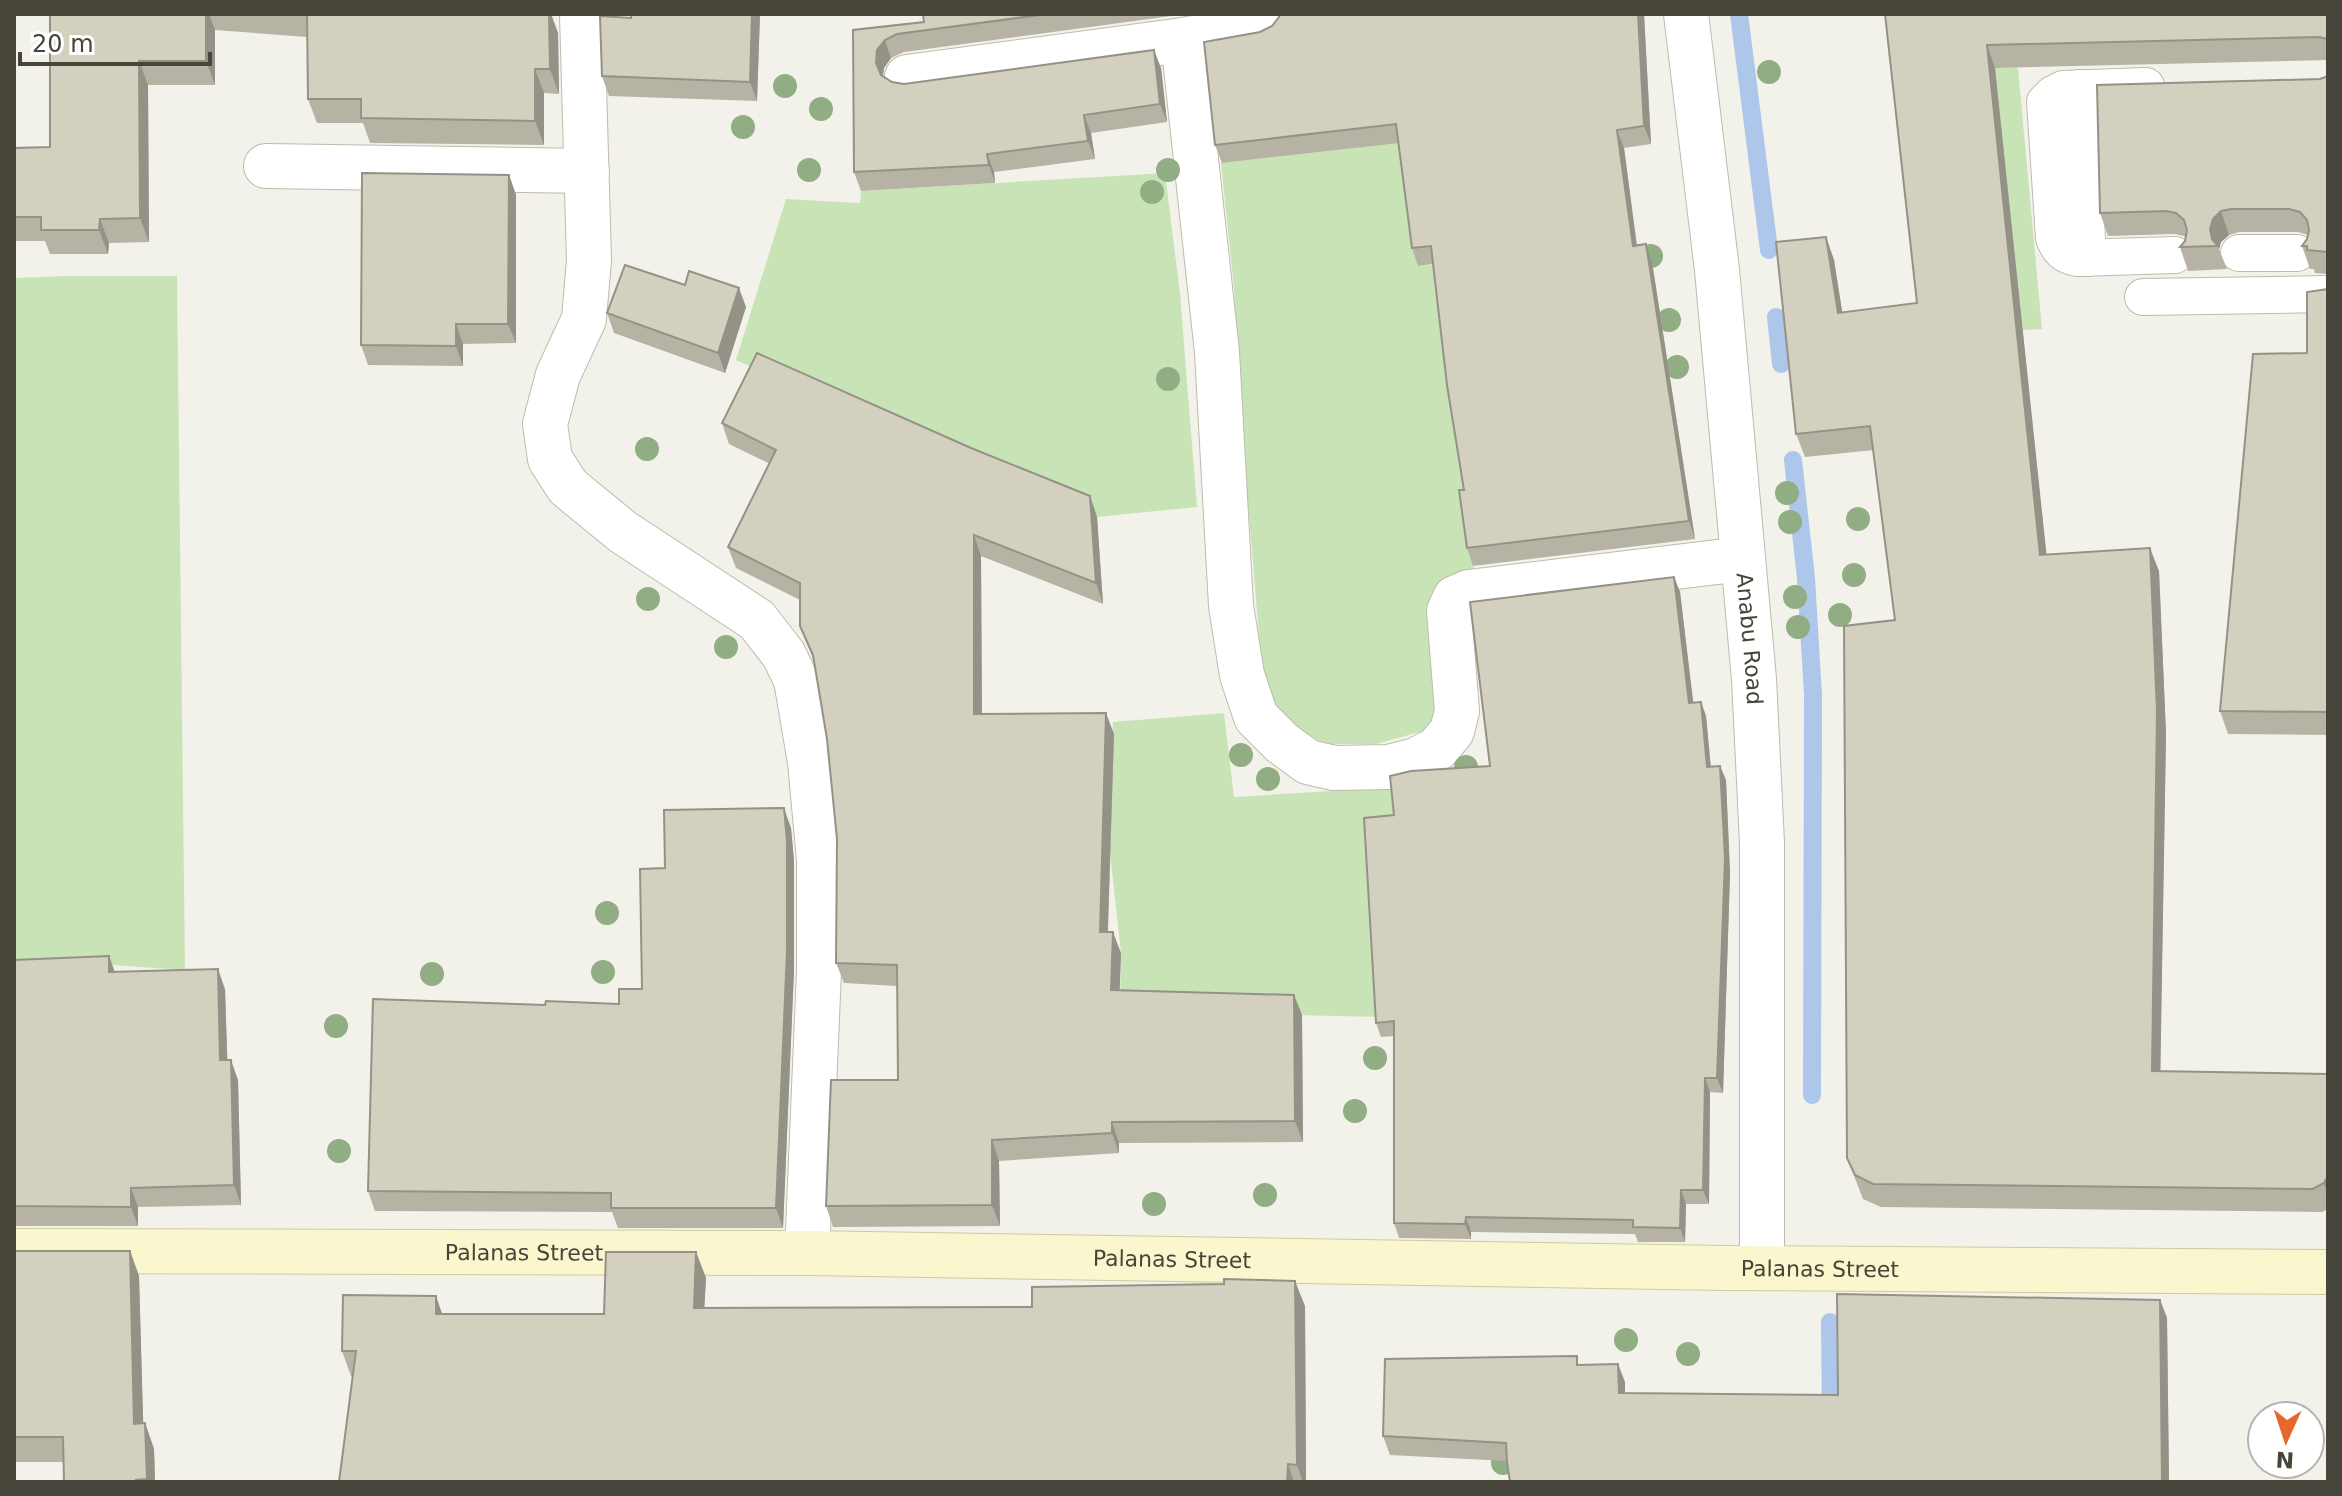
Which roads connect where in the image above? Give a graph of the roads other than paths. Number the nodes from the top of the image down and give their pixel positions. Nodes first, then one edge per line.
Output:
1 (582, 14) edge
2 (1686, 14) edge
3 (1262, 26) dead end
4 (1183, 40) junction
5 (907, 77) dead end
6 (2172, 85) edge
7 (266, 166) dead end
8 (587, 171) junction
9 (2239, 253) dead end
10 (2297, 253) dead end
11 (2175, 255) dead end
12 (2328, 294) edge
13 (2143, 297) dead end
14 (1742, 559) junction
15 (14, 1251) edge
16 (807, 1253) junction
17 (1762, 1268) junction
18 (2328, 1272) edge

1 - 8 street
2 - 14 street, Anabu Road
3 - 4 street
4 - 5 street
4 - 14 street
6 - 11 lane
7 - 8 street
8 - 16 street
9 - 10 lane
12 - 13 lane
14 - 17 street, Anabu Road
15 - 16 main road, Palanas Street
16 - 17 main road, Palanas Street
17 - 18 main road, Palanas Street

